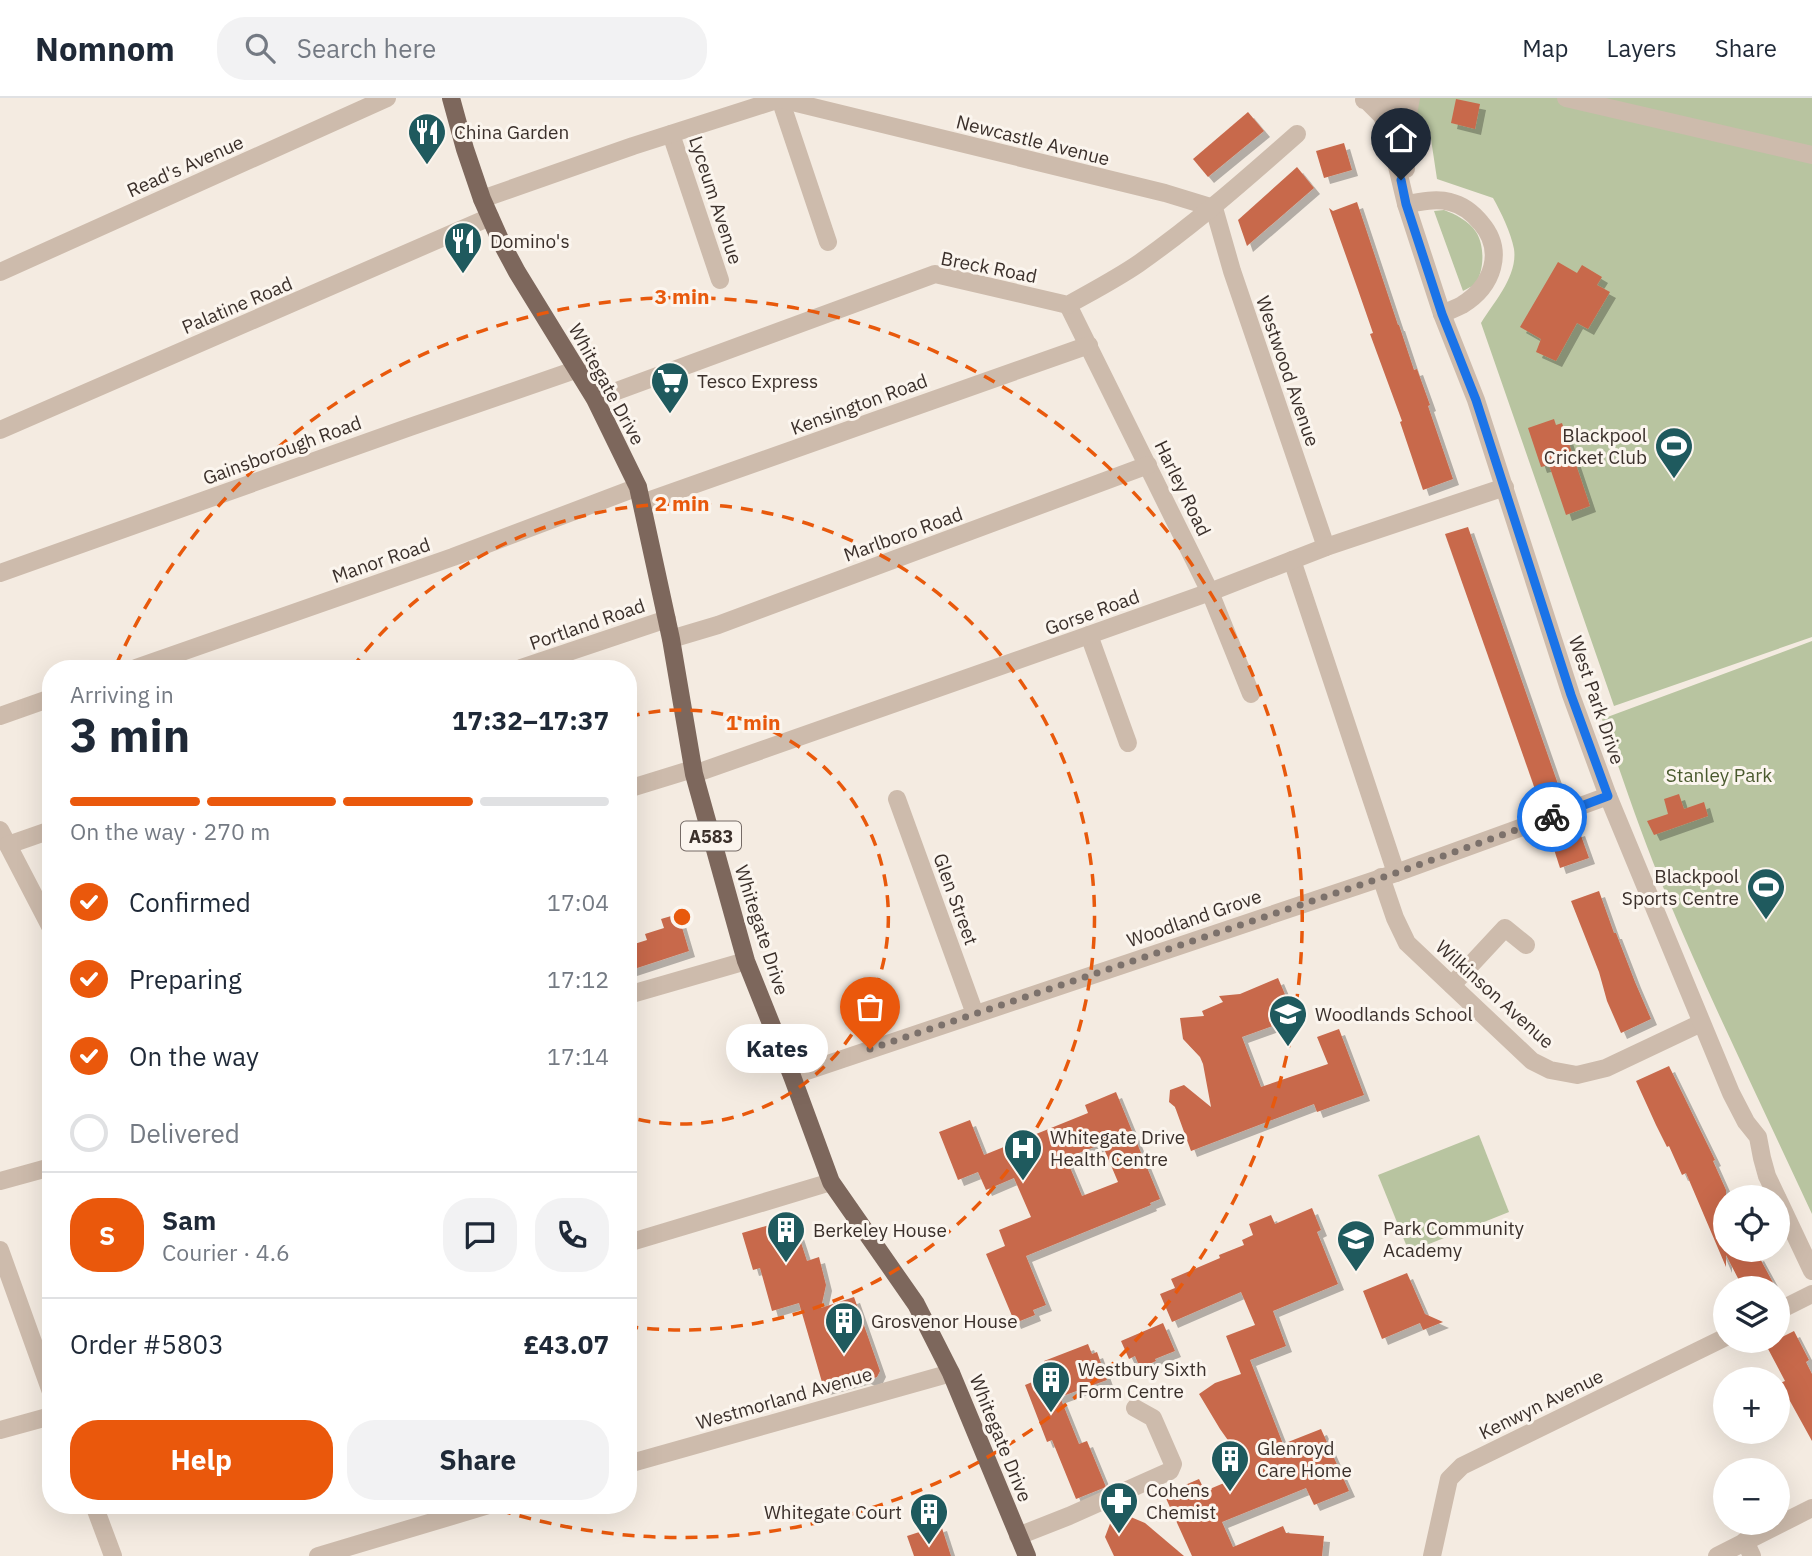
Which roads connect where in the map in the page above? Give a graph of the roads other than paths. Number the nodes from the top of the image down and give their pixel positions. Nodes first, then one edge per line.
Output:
1 (387, 98) edge
2 (451, 98) edge
3 (1403, 98) edge
4 (1411, 98) edge
5 (1566, 98) edge
6 (1364, 99) edge
7 (780, 100) edge
8 (671, 134) junction
9 (1297, 134) dead end
10 (1812, 155) edge
11 (482, 199) junction
12 (1406, 204) junction
13 (1214, 208) junction
14 (490, 217) junction
15 (828, 242) dead end
16 (0, 272) edge
17 (720, 280) dead end
18 (1068, 305) junction
19 (1442, 314) junction
20 (1089, 345) junction
21 (578, 369) junction
22 (595, 399) junction
23 (0, 430) edge
24 (1148, 465) junction
25 (1505, 487) junction
26 (640, 495) junction
27 (1326, 547) junction
28 (1292, 560) junction
29 (0, 573) edge
30 (1210, 592) junction
31 (667, 619) junction
32 (1089, 635) junction
33 (671, 639) junction
34 (159, 660) edge
35 (545, 660) edge
36 (1251, 694) dead end
37 (42, 701) edge
38 (0, 716) edge
39 (1128, 743) dead end
40 (693, 772) junction
41 (637, 787) edge
42 (1608, 796) junction
43 (897, 799) dead end
44 (42, 831) edge
45 (4, 837) edge
46 (1389, 875) junction
47 (42, 911) edge
48 (1526, 945) dead end
49 (747, 961) junction
50 (1452, 985) junction
51 (637, 992) edge
52 (975, 1014) junction
53 (1701, 1023) junction
54 (792, 1076) junction
55 (42, 1169) edge
56 (0, 1181) edge
57 (831, 1182) junction
58 (1771, 1185) edge
59 (1790, 1225) edge
60 (637, 1240) edge
61 (0, 1250) edge
62 (1812, 1271) edge
63 (1812, 1294) edge
64 (1790, 1305) edge
65 (1713, 1343) edge
66 (42, 1367) edge
67 (951, 1373) junction
68 (1135, 1408) dead end
69 (42, 1418) edge
70 (0, 1430) edge
71 (637, 1461) edge
72 (1812, 1508) edge
73 (97, 1514) edge
74 (459, 1514) edge
75 (1018, 1535) junction
76 (1749, 1549) edge
77 (113, 1556) edge
78 (318, 1556) edge
79 (1027, 1556) edge
80 (1432, 1556) edge
81 (1717, 1556) edge

1 - 16 street, Read's Avenue
2 - 11 main road, Whitegate Drive / A583
3 - 6 street
4 - 12 street, West Park Drive
5 - 10 street
6 - 12 street, West Park Drive
7 - 8 street
7 - 13 street, Newcastle Avenue
7 - 15 street
8 - 11 street
8 - 17 street, Lyceum Avenue
9 - 13 street
11 - 14 main road, Whitegate Drive / A583
12 - 19 street, West Park Drive
12 - 19 street
13 - 18 street
13 - 27 street, Westwood Avenue
14 - 21 main road, Whitegate Drive / A583
14 - 23 street, Palatine Road
18 - 20 street, Harley Road
18 - 22 street, Breck Road
19 - 25 street, West Park Drive
20 - 24 street, Harley Road
20 - 26 street, Kensington Road
21 - 22 main road, Whitegate Drive / A583
21 - 29 street, Gainsborough Road
22 - 26 main road, Whitegate Drive / A583
24 - 30 street, Harley Road
24 - 33 street, Marlboro Road
25 - 27 street, Gorse Road
25 - 42 street, West Park Drive
26 - 31 main road, Whitegate Drive / A583
26 - 34 street, Manor Road
27 - 28 street, Gorse Road
28 - 30 street, Gorse Road
28 - 46 street
30 - 32 street, Gorse Road
30 - 36 street, Harley Road
31 - 33 main road, Whitegate Drive / A583
31 - 35 street, Portland Road
32 - 39 street
32 - 40 street, Gorse Road
33 - 40 main road, Whitegate Drive / A583
37 - 38 street
40 - 41 street, Gorse Road
40 - 49 main road, Whitegate Drive / A583
42 - 46 street, Woodland Grove
42 - 53 street, West Park Drive
43 - 52 street, Glen Street
44 - 45 street
45 - 47 street
46 - 50 street, Wilkinson Avenue
46 - 52 street, Woodland Grove
48 - 50 street
49 - 51 street
49 - 54 main road, Whitegate Drive / A583
50 - 53 street, Wilkinson Avenue
52 - 54 street, Woodland Grove
53 - 58 street, West Park Drive
54 - 57 main road, Whitegate Drive / A583
55 - 56 street
57 - 60 street
57 - 67 main road, Whitegate Drive / A583
59 - 62 street, West Park Drive
61 - 66 street
63 - 64 street
65 - 80 street, Kenwyn Avenue
67 - 71 street, Westmorland Avenue
67 - 75 main road, Whitegate Drive / A583
68 - 75 street
69 - 70 street
72 - 76 street
73 - 77 street
74 - 78 street
75 - 79 main road, Whitegate Drive / A583
76 - 81 street

